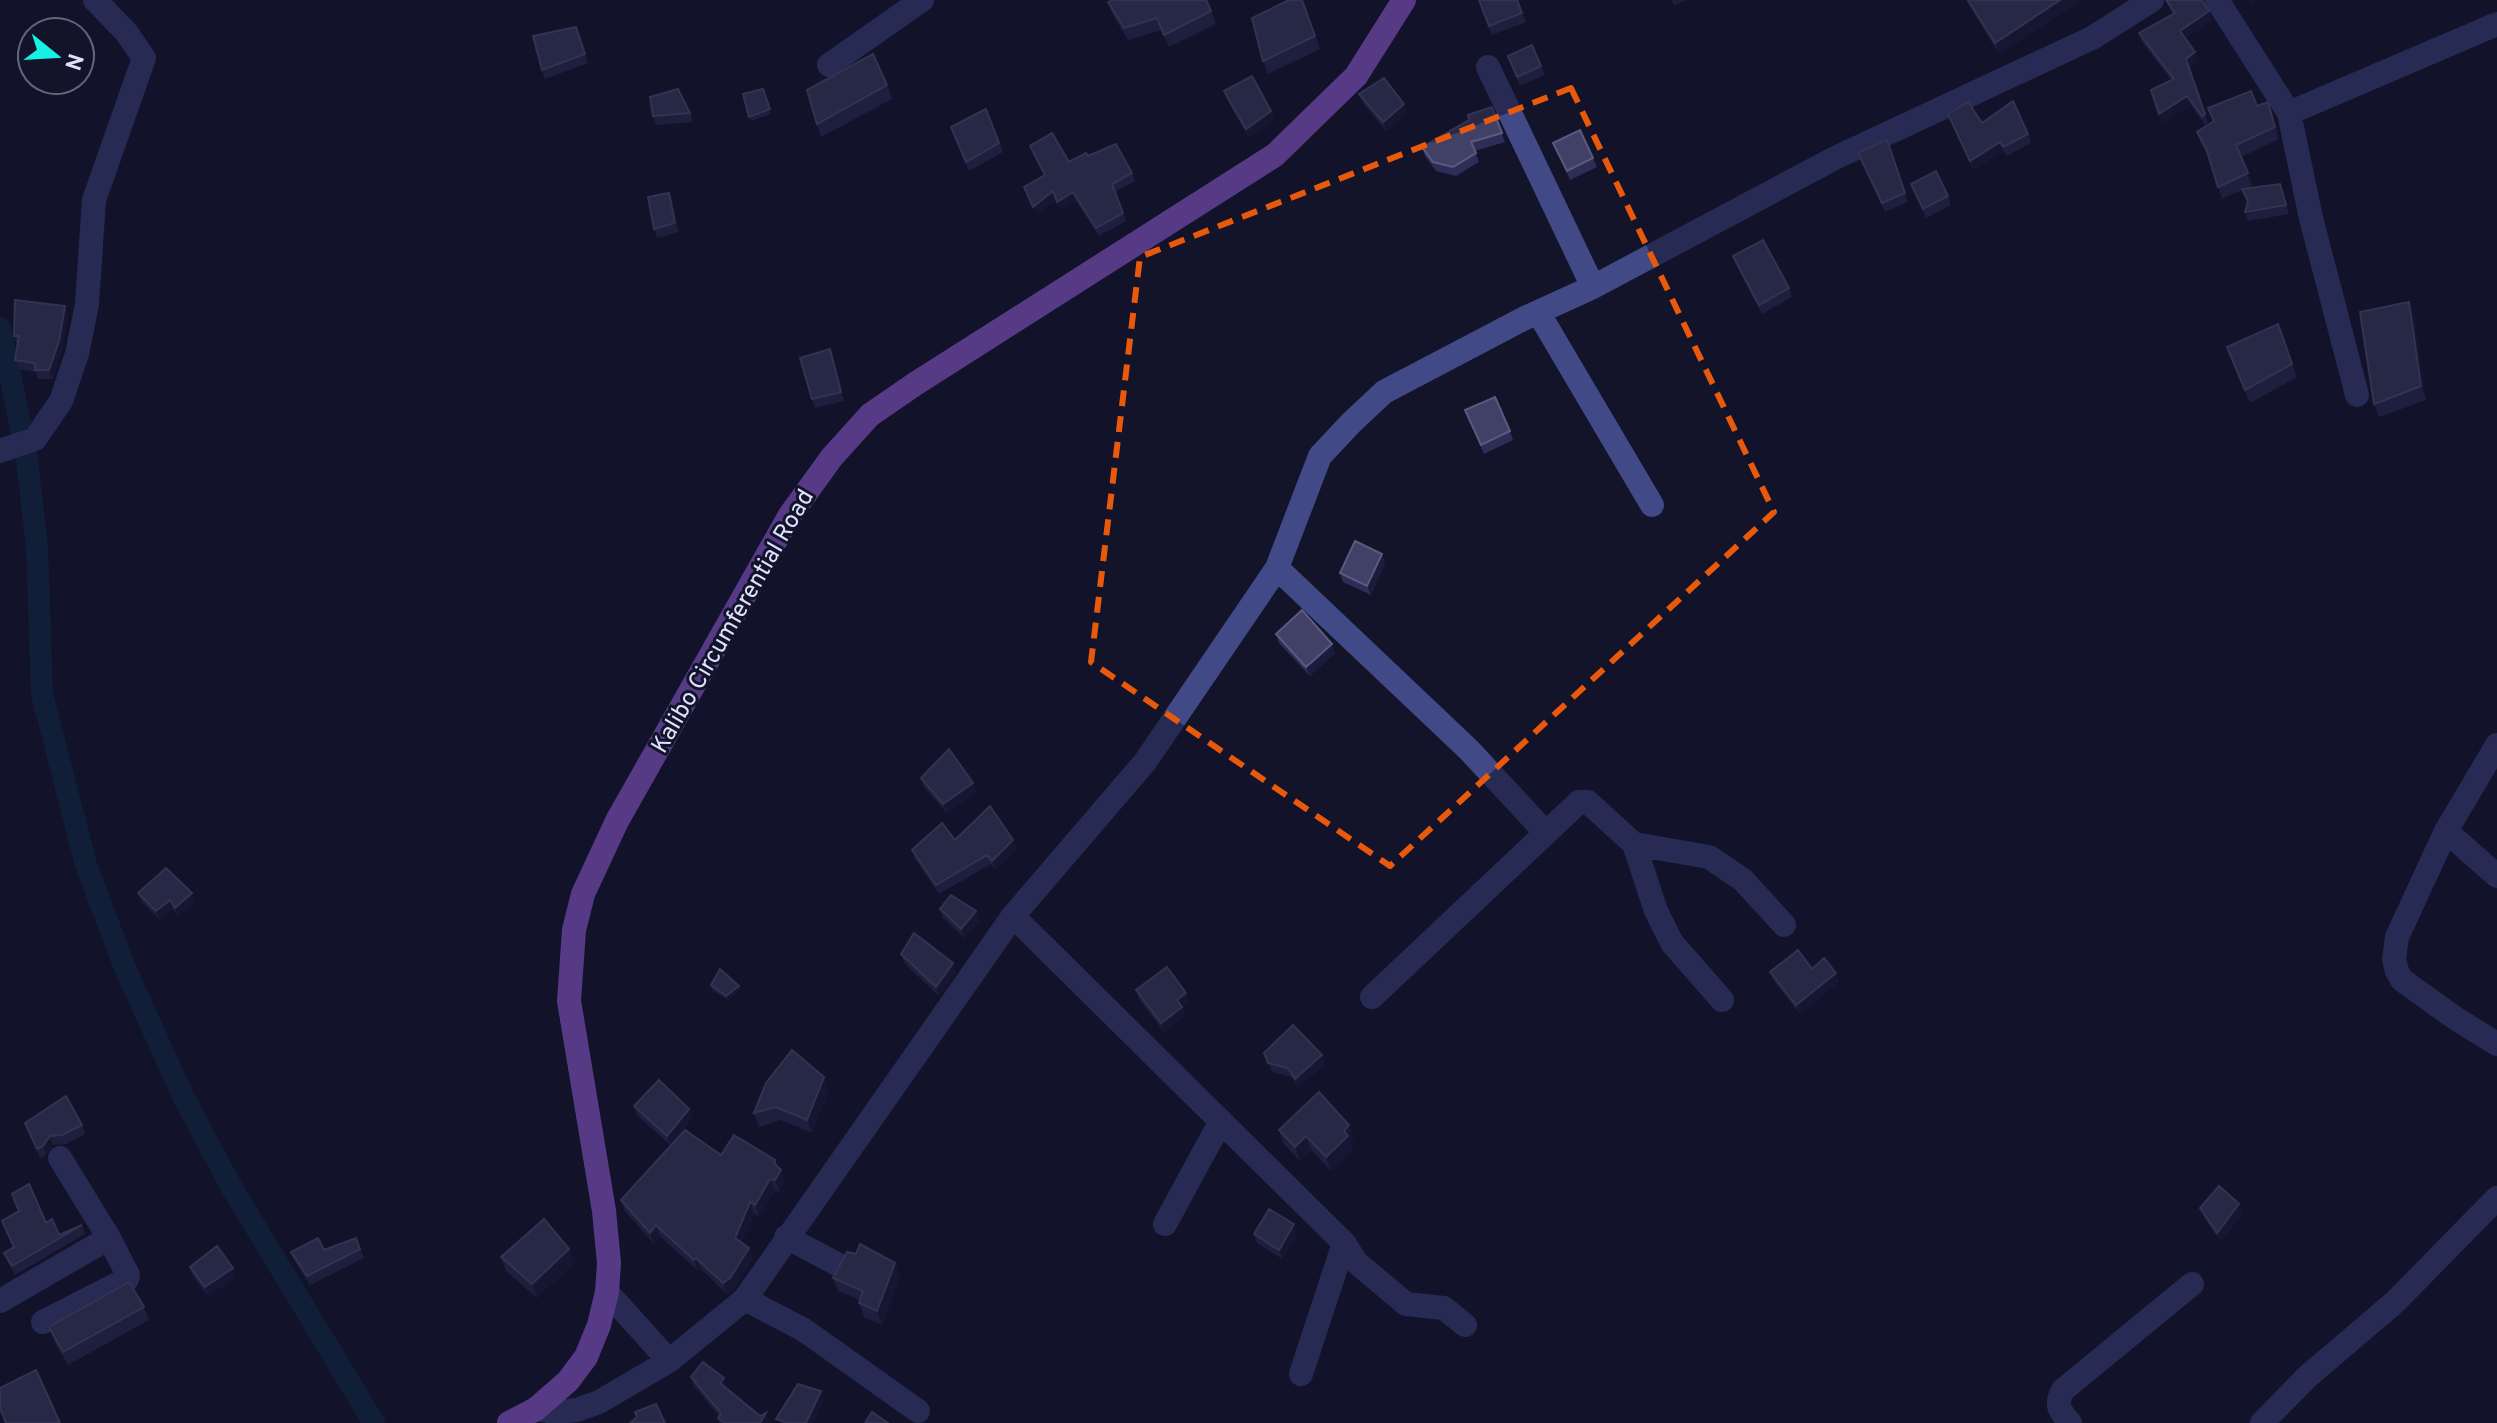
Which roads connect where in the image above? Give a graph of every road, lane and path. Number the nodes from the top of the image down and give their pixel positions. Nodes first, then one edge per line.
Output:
1 (95, 0) edge
2 (922, 0) edge
3 (1404, 0) edge
4 (2152, 0) edge
5 (2217, 0) edge
6 (2497, 24) edge
7 (829, 65) dead end
8 (1488, 67) dead end
9 (2289, 113) junction
10 (1593, 287) junction
11 (1538, 312) junction
12 (2357, 395) dead end
13 (0, 451) edge
14 (1652, 505) dead end
15 (1277, 568) junction
16 (2497, 745) edge
17 (2446, 831) junction
18 (1546, 833) junction
19 (1634, 844) junction
20 (2497, 876) edge
21 (1013, 916) junction
22 (1784, 925) dead end
23 (1372, 997) dead end
24 (1722, 1000) dead end
25 (2497, 1044) edge
26 (1221, 1121) junction
27 (60, 1158) dead end
28 (2497, 1198) edge
29 (1165, 1224) dead end
30 (786, 1237) junction
31 (109, 1238) junction
32 (1344, 1243) junction
33 (837, 1264) edge
34 (2192, 1284) dead end
35 (607, 1292) junction
36 (745, 1299) junction
37 (0, 1301) edge
38 (43, 1322) dead end
39 (1465, 1325) dead end
40 (669, 1361) junction
41 (1301, 1374) dead end
42 (536, 1409) junction
43 (918, 1411) dead end
44 (509, 1423) edge
45 (2070, 1423) edge
46 (2262, 1423) edge

1 - 13 street
2 - 7 street
3 - 35 main road, Kalibo Circumferential Road
4 - 10 street
5 - 9 street
6 - 9 street
8 - 10 street
9 - 12 street
10 - 11 street
11 - 14 street
11 - 15 street
15 - 18 street
15 - 21 street
16 - 17 street
17 - 20 street
17 - 25 street
18 - 19 street
18 - 23 street
19 - 22 street
19 - 24 street
21 - 26 street
21 - 30 street
26 - 29 street
26 - 32 street
27 - 31 street
28 - 46 street
30 - 33 street
30 - 36 street
31 - 37 street
31 - 38 street
32 - 39 street
32 - 41 street
34 - 45 street
35 - 40 street
35 - 42 main road, Kalibo Circumferential Road
36 - 40 street
36 - 43 street
40 - 42 street
42 - 44 main road, Kalibo Circumferential Road

